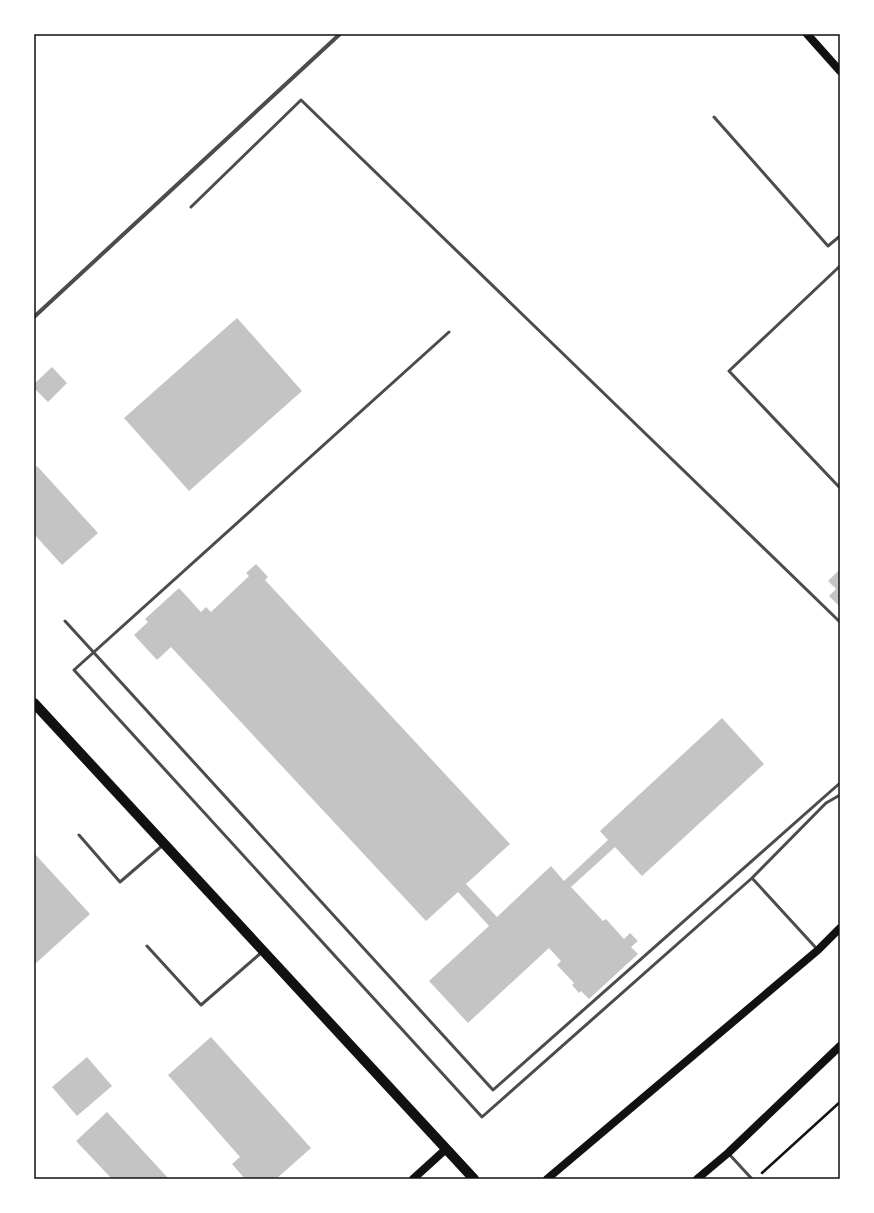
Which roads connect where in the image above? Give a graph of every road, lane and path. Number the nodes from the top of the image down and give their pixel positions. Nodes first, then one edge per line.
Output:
1 (340, 34) edge
2 (807, 34) edge
3 (840, 71) edge
4 (714, 118) dead end
5 (191, 207) dead end
6 (840, 236) edge
7 (840, 266) edge
8 (34, 317) edge
9 (449, 332) dead end
10 (840, 488) edge
11 (65, 621) dead end
12 (840, 622) edge
13 (94, 653) junction
14 (34, 703) edge
15 (840, 783) edge
16 (840, 795) edge
17 (80, 836) dead end
18 (164, 844) junction
19 (752, 878) junction
20 (840, 928) edge
21 (148, 946) dead end
22 (818, 950) junction
23 (263, 951) junction
24 (840, 1046) edge
25 (840, 1102) edge
26 (446, 1149) junction
27 (728, 1153) junction
28 (761, 1174) dead end
29 (413, 1179) edge
30 (474, 1179) edge
31 (547, 1179) edge
32 (696, 1179) edge
33 (752, 1179) edge

1 - 8 street
2 - 3 main road
4 - 6 lane
5 - 12 lane
7 - 10 lane
9 - 13 lane
11 - 13 lane
13 - 15 lane
13 - 19 lane
14 - 18 main road
16 - 19 lane
17 - 18 lane
18 - 23 main road
19 - 22 lane
20 - 22 main road
21 - 23 lane
22 - 31 main road
23 - 26 main road
24 - 27 main road
25 - 28 path
26 - 29 main road
26 - 30 main road
27 - 32 main road
27 - 33 lane

